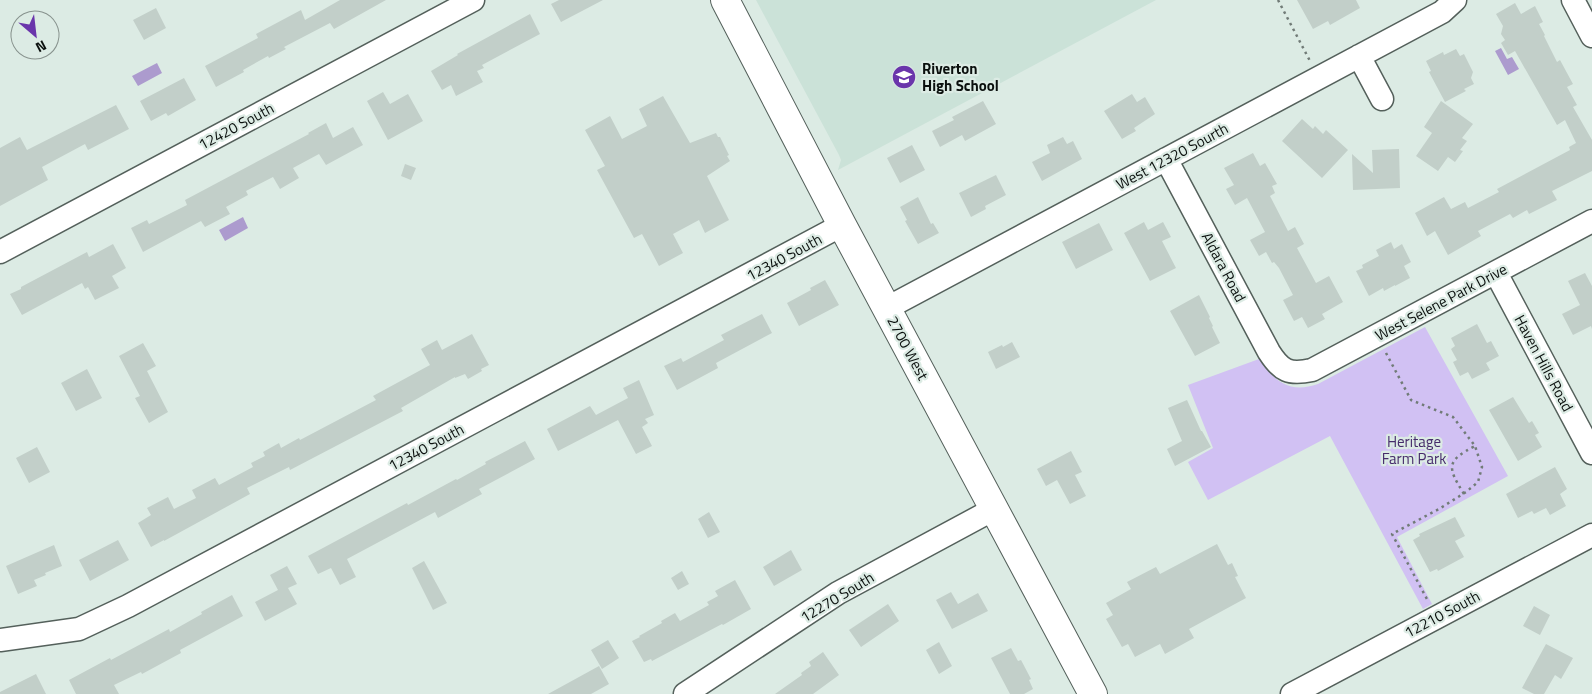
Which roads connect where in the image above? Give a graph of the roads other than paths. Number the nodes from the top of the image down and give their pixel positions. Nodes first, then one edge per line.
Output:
1 (473, 0) edge
2 (1455, 0) edge
3 (1573, 0) edge
4 (730, 2) edge
5 (1592, 36) edge
6 (1359, 56) junction
7 (1382, 99) dead end
8 (1166, 158) junction
9 (1592, 221) edge
10 (842, 225) junction
11 (0, 252) edge
12 (1496, 273) junction
13 (887, 308) junction
14 (1287, 371) joint
15 (1592, 453) edge
16 (994, 509) junction
17 (1592, 535) edge
18 (0, 640) edge
19 (685, 694) edge
20 (1093, 694) edge
21 (1292, 694) edge

1 - 11 street, 12420 South
2 - 6 street, West 12320 Sourth
3 - 5 street
4 - 10 main road, 2700 West
6 - 7 street
6 - 8 street, West 12320 Sourth
8 - 13 street, West 12320 Sourth
8 - 14 street, Aldara Road
9 - 12 street, West Selene Park Drive
10 - 13 main road, 2700 West
10 - 18 street, 12340 South
12 - 14 street, West Selene Park Drive
12 - 15 street, Haven Hills Road
13 - 16 main road, 2700 West
16 - 19 street, 12270 South
16 - 20 main road, 2700 West
17 - 21 street, 12210 South

